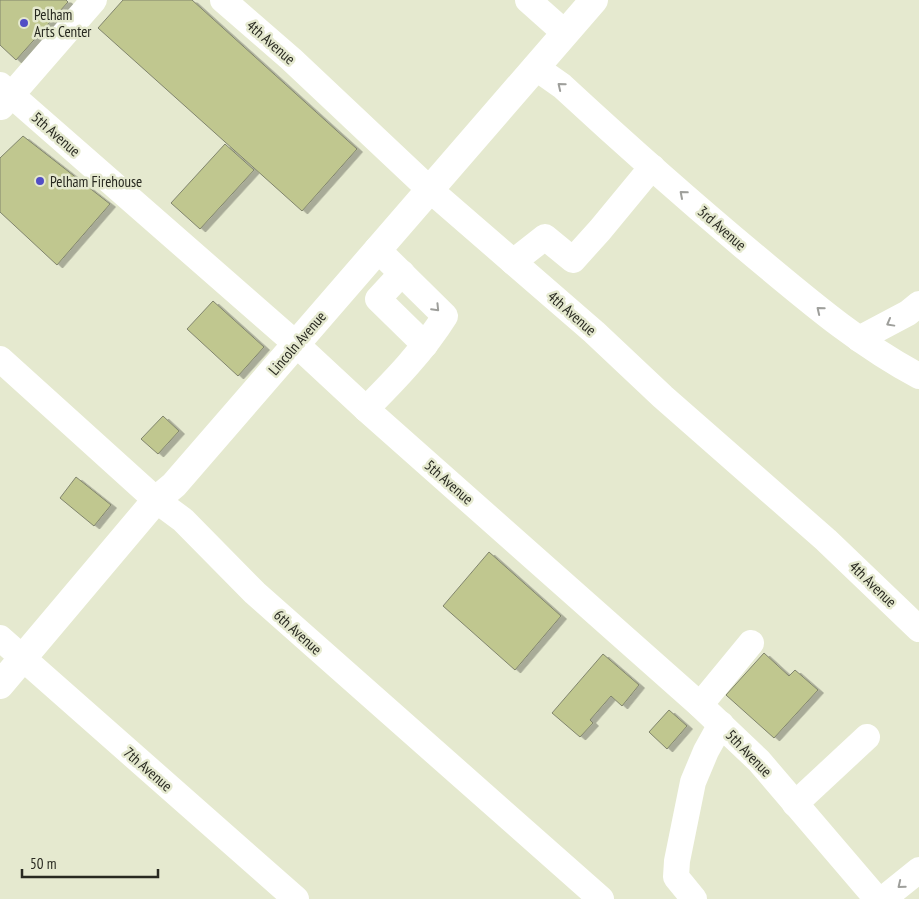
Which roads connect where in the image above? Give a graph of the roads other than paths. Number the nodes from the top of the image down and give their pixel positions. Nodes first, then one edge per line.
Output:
1 (94, 0) edge
2 (223, 0) edge
3 (528, 0) edge
4 (594, 0) edge
5 (565, 33) junction
6 (536, 67) junction
7 (4, 96) edge
8 (652, 167) junction
9 (428, 189) junction
10 (377, 249) junction
11 (513, 262) junction
12 (402, 273) junction
13 (919, 304) edge
14 (860, 340) junction
15 (296, 344) junction
16 (425, 345) junction
17 (0, 359) edge
18 (919, 376) edge
19 (366, 409) junction
20 (156, 500) junction
21 (919, 629) edge
22 (0, 638) edge
23 (752, 644) dead end
24 (23, 658) junction
25 (0, 685) edge
26 (700, 705) junction
27 (721, 724) junction
28 (867, 737) dead end
29 (795, 804) junction
30 (919, 870) edge
31 (296, 899) edge
32 (601, 899) edge
33 (694, 899) edge
34 (877, 899) edge
35 (883, 899) edge

1 - 7 street
2 - 9 street, 4th Avenue
3 - 5 street
4 - 5 main road, Lincoln Avenue
5 - 6 main road, Lincoln Avenue
8 -> 6 street, 3rd Avenue
6 - 9 main road, Lincoln Avenue
7 - 15 street, 5th Avenue
8 - 11 street
14 -> 8 street, 3rd Avenue
9 - 10 main road, Lincoln Avenue
9 - 11 street, 4th Avenue
10 - 12 street
10 - 15 main road, Lincoln Avenue
11 - 21 street, 4th Avenue
12 -> 16 street
12 - 16 street
13 -> 14 street
14 - 18 street, 3rd Avenue
15 - 19 street, 5th Avenue
15 - 20 main road, Lincoln Avenue
16 - 19 street
17 - 20 street, 6th Avenue
19 - 26 street, 5th Avenue
20 - 24 main road, Lincoln Avenue
20 - 32 street, 6th Avenue
22 - 24 street, 7th Avenue
23 - 26 street
24 - 25 main road, Lincoln Avenue
24 - 31 street, 7th Avenue
26 - 27 street, 5th Avenue
27 - 29 street, 5th Avenue
27 - 33 street
28 - 29 street
29 - 34 street, 5th Avenue
30 -> 35 street

